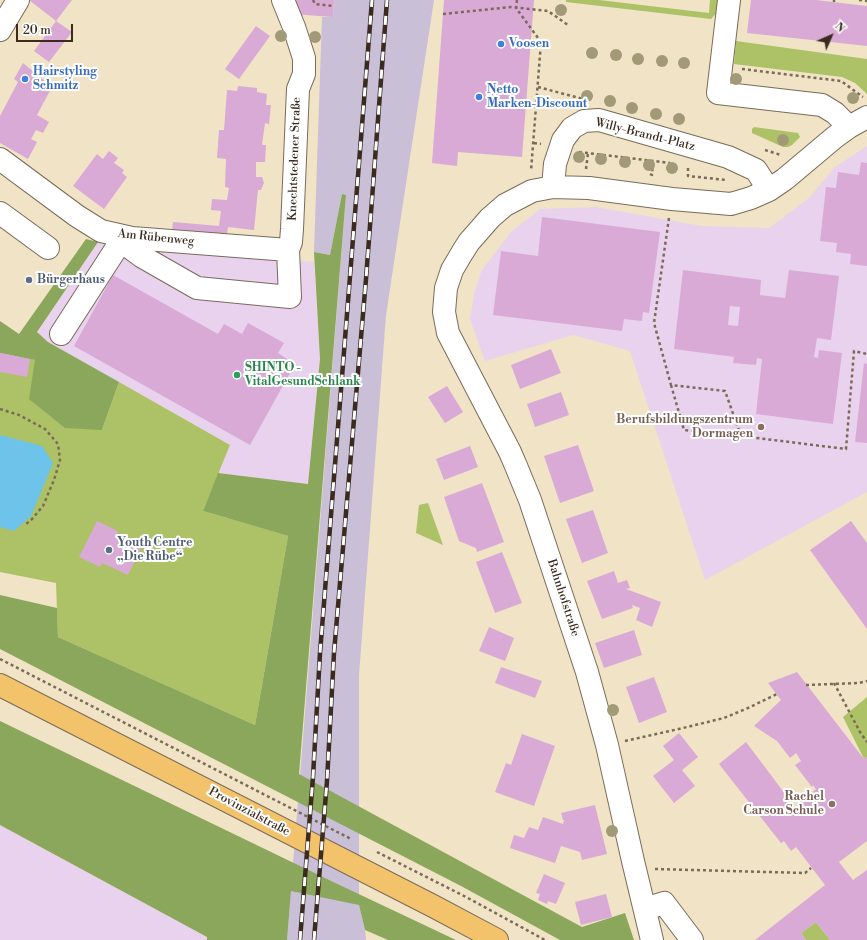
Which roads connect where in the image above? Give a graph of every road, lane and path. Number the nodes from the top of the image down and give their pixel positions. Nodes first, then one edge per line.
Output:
1 (18, 0) edge
2 (283, 0) edge
3 (313, 0) edge
4 (517, 0) edge
5 (728, 0) edge
6 (859, 0) edge
7 (867, 1) edge
8 (333, 6) dead end
9 (516, 8) junction
10 (443, 14) dead end
11 (568, 25) dead end
12 (0, 30) edge
13 (721, 66) junction
14 (860, 114) edge
15 (588, 153) dead end
16 (637, 155) dead end
17 (0, 159) edge
18 (635, 159) dead end
19 (653, 161) dead end
20 (586, 170) dead end
21 (647, 177) dead end
22 (543, 189) junction
23 (769, 190) junction
24 (672, 199) junction
25 (0, 213) edge
26 (120, 238) junction
27 (48, 248) dead end
28 (288, 250) junction
29 (60, 334) dead end
30 (867, 354) edge
31 (671, 385) junction
32 (0, 409) edge
33 (741, 436) junction
34 (26, 524) dead end
35 (0, 659) edge
36 (867, 681) edge
37 (834, 684) junction
38 (0, 685) edge
39 (806, 685) dead end
40 (777, 694) dead end
41 (867, 742) edge
42 (607, 744) junction
43 (357, 842) dead end
44 (371, 849) dead end
45 (811, 868) dead end
46 (650, 870) dead end
47 (645, 909) junction
48 (497, 940) edge
49 (545, 940) edge
50 (652, 940) edge
51 (692, 940) edge

1 - 12 street
2 - 28 street, Knechtstedener Straße
3 - 8 path
4 - 9 path
5 - 13 street
6 - 7 path
9 - 10 path
9 - 11 path
9 - 22 path
13 - 14 path
13 - 14 street
14 - 23 street
15 - 20 path
16 - 18 path
17 - 26 street, Am Rübenweg
19 - 21 path
22 - 23 street, Willy-Brandt-Platz
22 - 24 street
22 - 42 street, Bahnhofstraße
23 - 24 street
24 - 31 path
25 - 27 street
26 - 28 street, Am Rübenweg
26 - 28 street, Knechtstedener Straße
26 - 29 street
30 - 33 path
31 - 33 path
31 - 33 path
32 - 34 path
35 - 43 path
36 - 37 path
37 - 39 path
37 - 41 path
38 - 48 main road, Provinzialstraße
40 - 42 path
42 - 47 street, Bahnhofstraße
44 - 49 path
45 - 46 path
47 - 50 street, Bahnhofstraße
47 - 51 street

